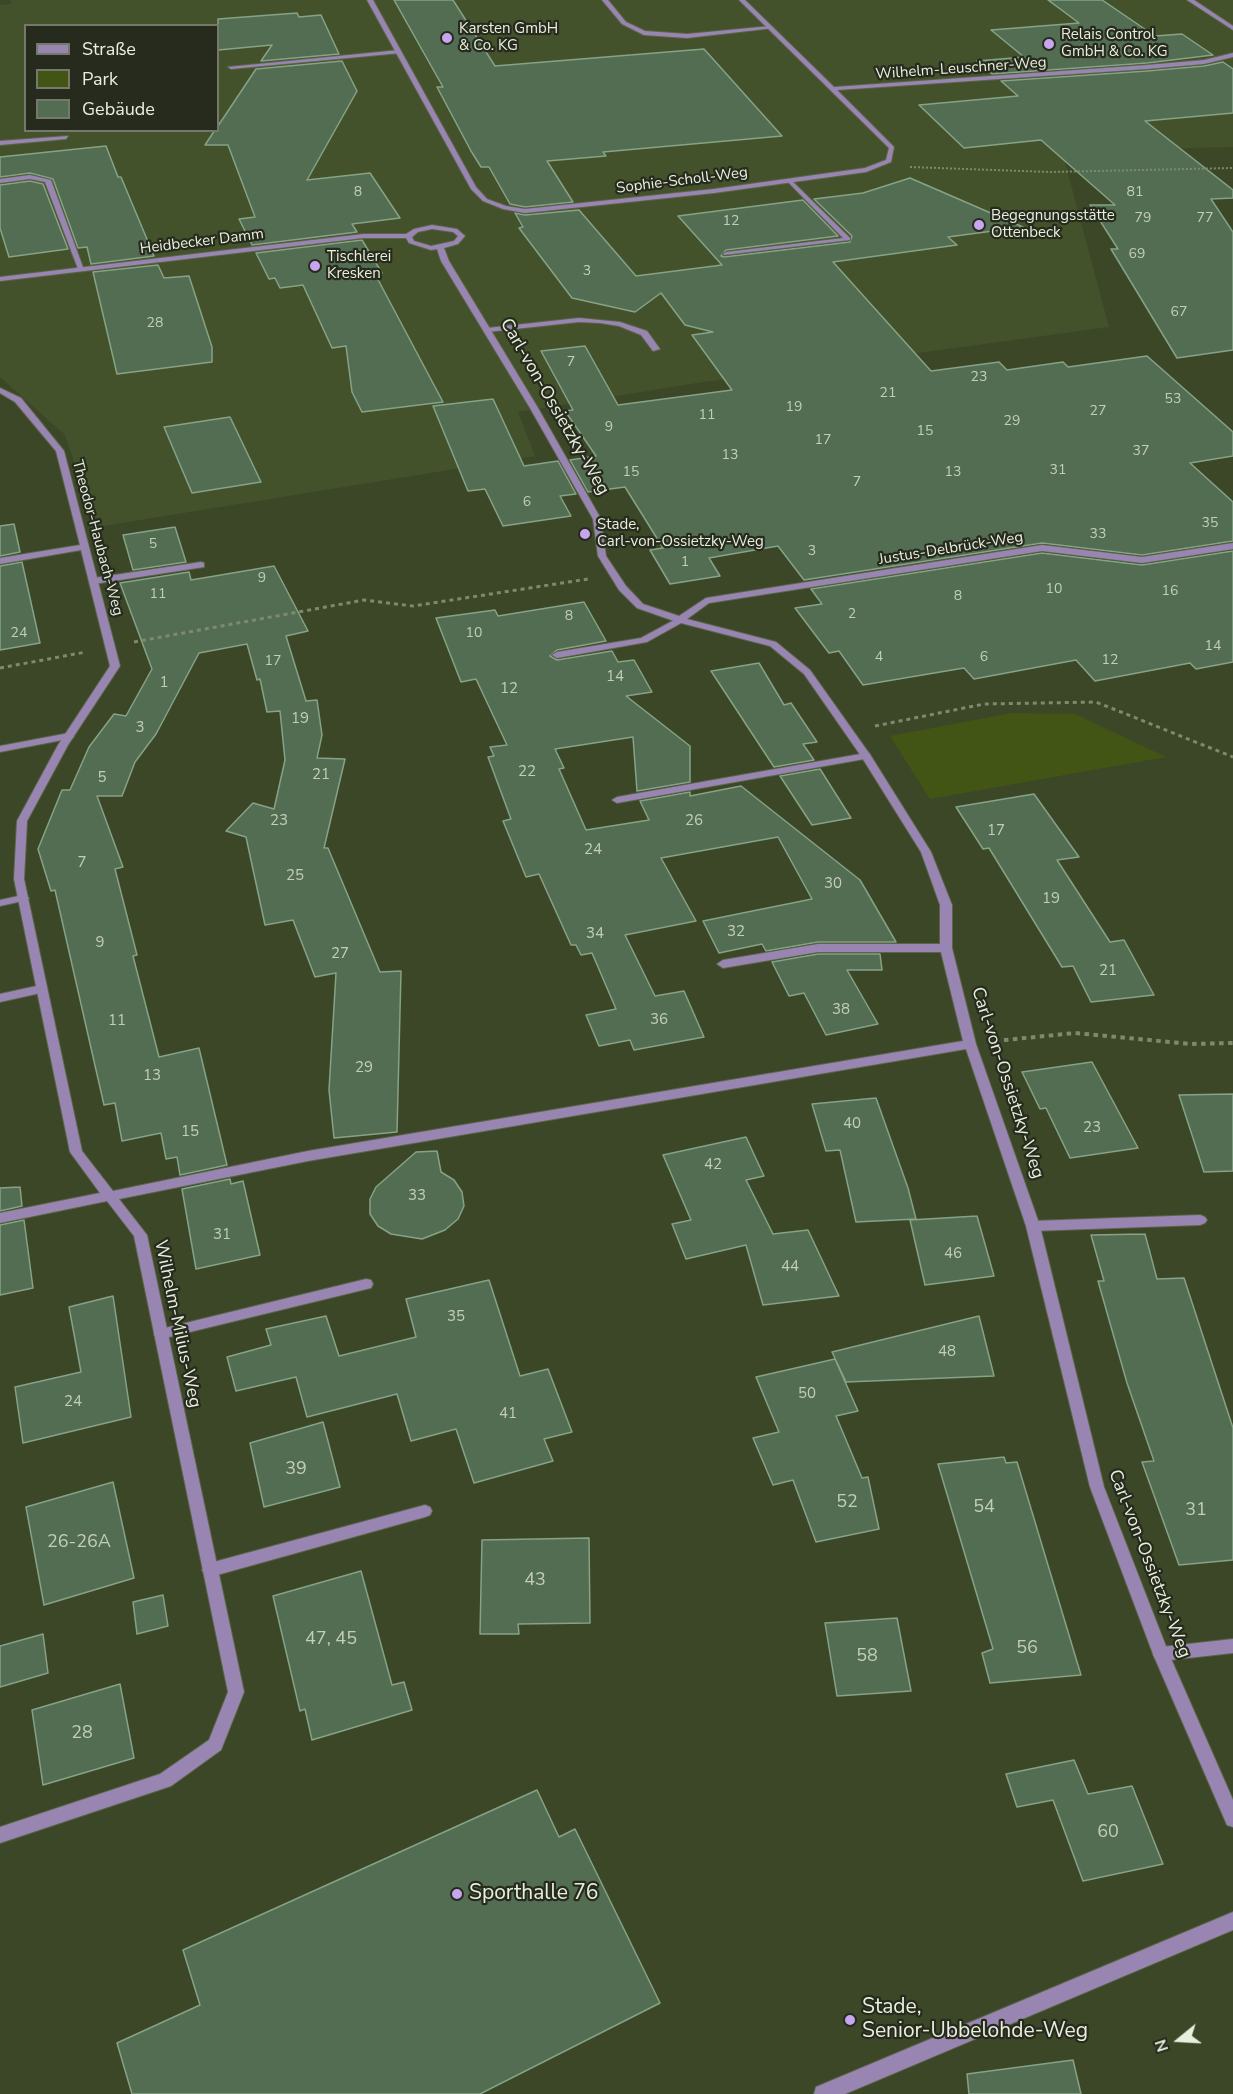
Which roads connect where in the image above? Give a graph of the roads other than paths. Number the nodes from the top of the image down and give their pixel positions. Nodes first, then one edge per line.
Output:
1 (370, 0) edge
2 (605, 0) edge
3 (742, 0) edge
4 (1190, 0) edge
5 (771, 28) junction
6 (1233, 28) edge
7 (399, 52) junction
8 (1233, 55) edge
9 (231, 68) dead end
10 (832, 89) junction
11 (66, 137) dead end
12 (0, 143) edge
13 (0, 181) edge
14 (790, 181) junction
15 (408, 236) junction
16 (440, 247) junction
17 (726, 254) dead end
18 (82, 269) junction
19 (0, 279) edge
20 (486, 330) junction
21 (656, 349) dead end
22 (0, 390) edge
23 (1233, 546) edge
24 (85, 547) junction
25 (0, 561) edge
26 (201, 565) dead end
27 (94, 581) junction
28 (680, 620) junction
29 (111, 647) joint
30 (557, 655) dead end
31 (69, 736) junction
32 (0, 749) edge
33 (866, 756) junction
34 (617, 800) dead end
35 (23, 898) junction
36 (0, 903) edge
37 (946, 948) junction
38 (723, 964) dead end
39 (41, 989) junction
40 (0, 998) edge
41 (970, 1044) junction
42 (107, 1195) junction
43 (0, 1218) edge
44 (1200, 1220) dead end
45 (1033, 1226) junction
46 (366, 1284) dead end
47 (161, 1334) junction
48 (425, 1511) dead end
49 (210, 1570) junction
50 (1233, 1646) edge
51 (1161, 1654) junction
52 (1233, 1819) edge
53 (0, 1835) edge
54 (1233, 1921) edge
55 (823, 2094) edge

1 - 7 street, Sophie-Scholl-Weg
2 - 5 street
3 - 5 street
4 - 6 street
5 - 10 street
7 - 9 street
7 - 14 street, Sophie-Scholl-Weg
8 - 10 street, Wilhelm-Leuschner-Weg
10 - 14 street, Sophie-Scholl-Weg
11 - 12 street
13 - 18 street
14 - 17 street
15 - 16 street, Heidbecker Damm
15 - 16 street, Heidbecker Damm
15 - 18 street, Heidbecker Damm
16 - 20 street, Carl-von-Ossietzky-Weg
18 - 19 street, Heidbecker Damm
20 - 21 street
20 - 28 street, Carl-von-Ossietzky-Weg
22 - 24 street, Theodor-Haubach-Weg
23 - 28 street, Justus-Delbrück-Weg
24 - 25 street
24 - 27 street, Theodor-Haubach-Weg
26 - 27 street
27 - 29 street, Theodor-Haubach-Weg
28 - 30 street, Justus-Delbrück-Weg
28 - 33 street, Carl-von-Ossietzky-Weg
29 - 31 street, Wilhelm-Milius-Weg
31 - 32 street
31 - 35 street, Wilhelm-Milius-Weg
33 - 34 street
33 - 37 street, Carl-von-Ossietzky-Weg
35 - 36 street
35 - 39 street, Wilhelm-Milius-Weg
37 - 38 street
37 - 41 street, Carl-von-Ossietzky-Weg
39 - 40 street
39 - 42 street, Wilhelm-Milius-Weg
41 - 42 street
41 - 45 street, Carl-von-Ossietzky-Weg
42 - 43 street
42 - 47 street, Wilhelm-Milius-Weg
44 - 45 street
45 - 51 street, Carl-von-Ossietzky-Weg
46 - 47 street
47 - 49 street, Wilhelm-Milius-Weg
48 - 49 street
49 - 53 street, Wilhelm-Milius-Weg
50 - 51 street
51 - 52 street, Carl-von-Ossietzky-Weg
54 - 55 street

